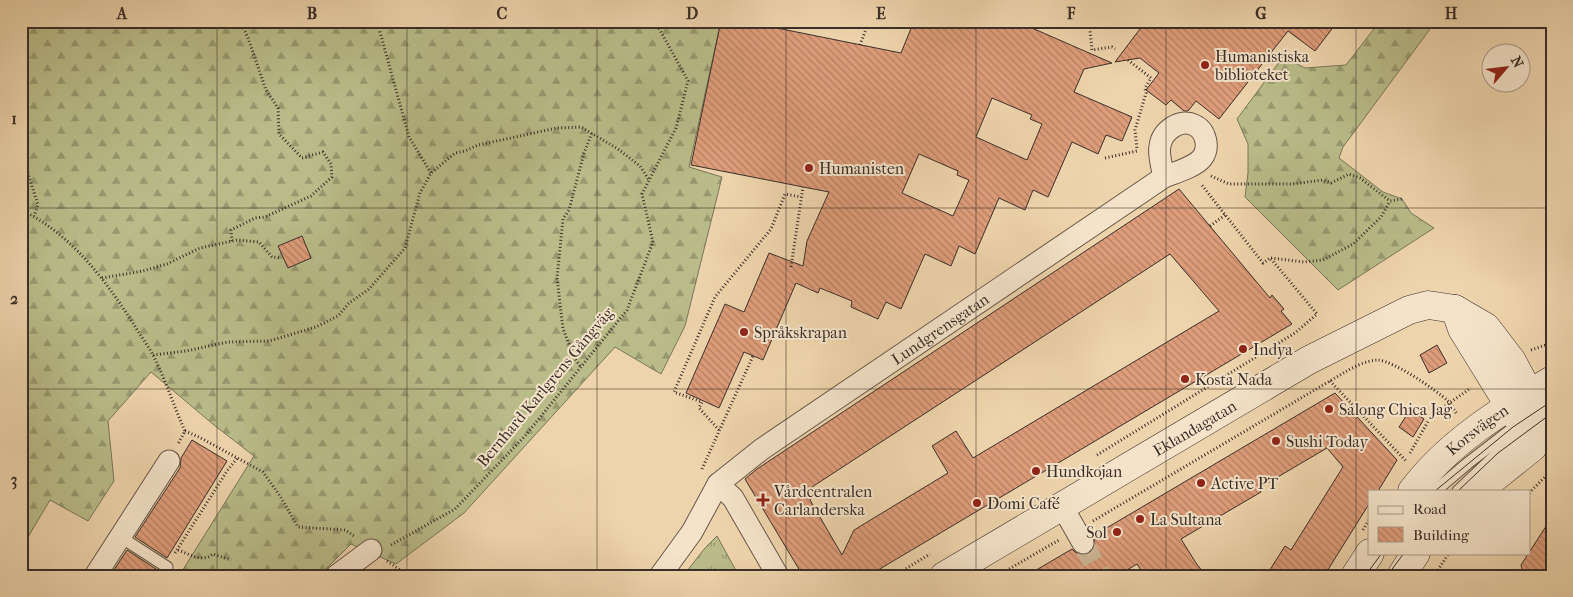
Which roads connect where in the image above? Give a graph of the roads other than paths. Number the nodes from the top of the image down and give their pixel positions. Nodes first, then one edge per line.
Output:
1 (1164, 177) junction
2 (1539, 415) edge
3 (169, 461) road end
4 (718, 484) junction
5 (1413, 490) edge
6 (1436, 490) edge
7 (1459, 490) edge
8 (1479, 490) edge
9 (1495, 490) edge
10 (1062, 506) junction
11 (119, 536) junction
12 (1079, 537) tunnel mouth
13 (371, 550) road end
14 (1369, 554) edge
15 (1381, 554) edge
16 (1404, 554) edge
17 (1415, 554) edge
18 (939, 564) edge
19 (167, 567) road end
20 (1397, 572) edge
21 (95, 576) edge
22 (336, 576) edge
23 (660, 576) edge
24 (778, 576) edge
25 (1355, 576) edge
26 (1366, 576) edge

1 - 1 street, Lundgrensgatan
1 - 4 street, Lundgrensgatan
2 - 5 street, Korsvägen
2 - 6 lane
2 - 7 lane
2 - 8 street
2 - 9 street
2 - 10 street, Eklandagatan
3 - 11 street
4 - 23 street
4 - 24 street
10 - 12 street
10 - 18 street, Eklandagatan
11 - 19 lane
11 - 21 street
13 - 22 street
14 - 25 street
15 - 26 lane
16 - 20 lane
17 - 20 street

